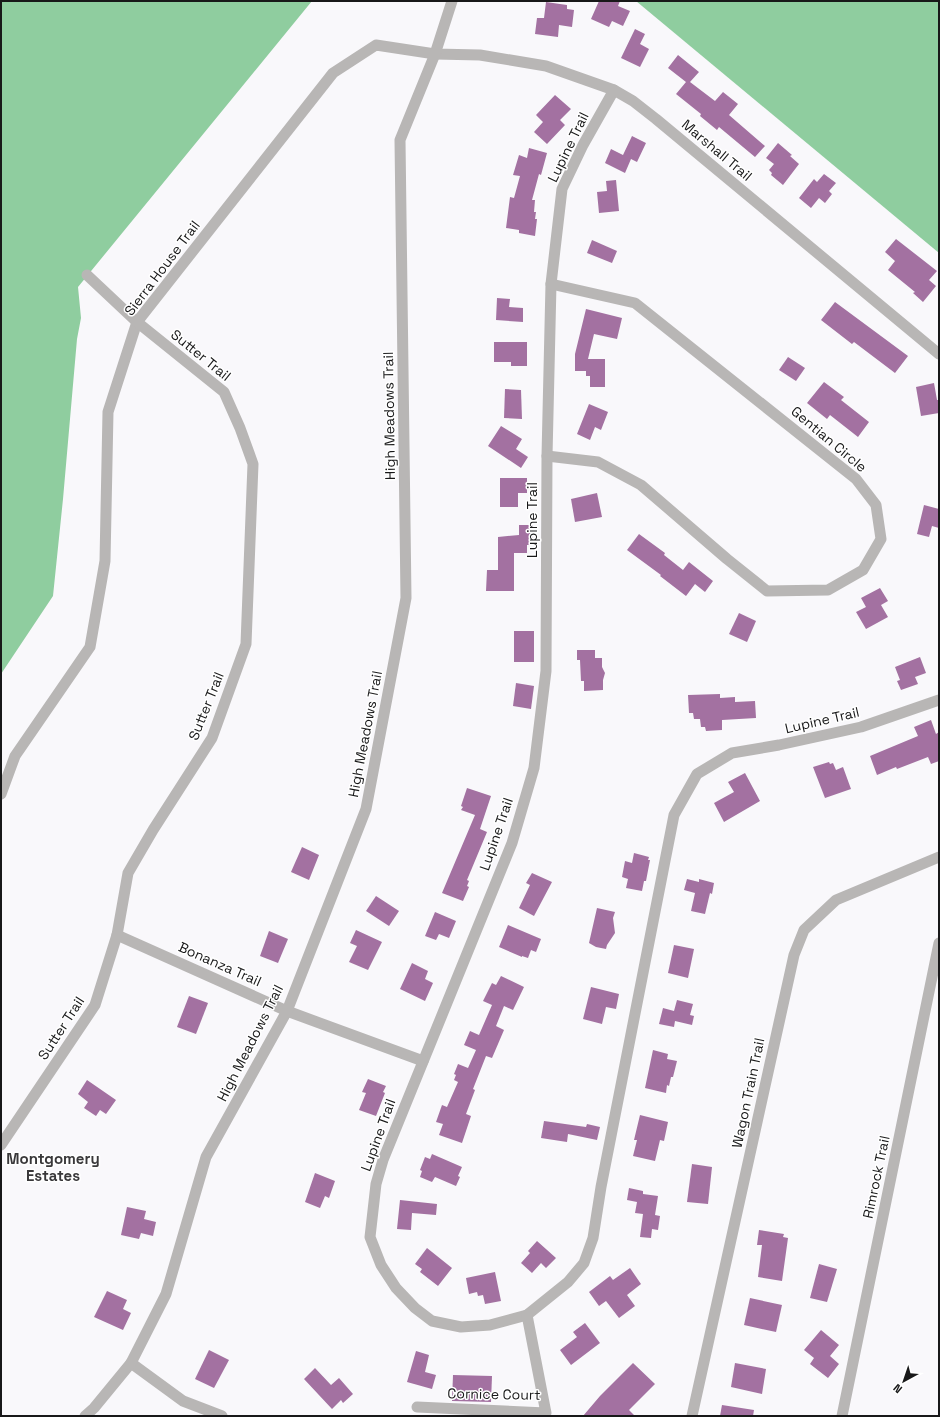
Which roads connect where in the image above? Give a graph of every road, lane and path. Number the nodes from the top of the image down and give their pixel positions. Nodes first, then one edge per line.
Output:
1 (452, 1) edge
2 (435, 54) junction
3 (614, 90) junction
4 (87, 275) dead end
5 (551, 284) junction
6 (137, 322) junction
7 (939, 354) edge
8 (547, 456) junction
9 (939, 700) edge
10 (1, 794) edge
11 (939, 857) edge
12 (117, 935) junction
13 (939, 943) edge
14 (287, 1010) junction
15 (423, 1060) junction
16 (1, 1145) edge
17 (527, 1315) junction
18 (132, 1363) junction
19 (417, 1407) dead end
20 (85, 1416) edge
21 (222, 1416) edge
22 (692, 1416) edge
23 (842, 1416) edge

1 - 2 street, High Meadows Trail
2 - 3 street, Marshall Trail
2 - 6 street, Sierra House Trail
2 - 14 street, High Meadows Trail
3 - 5 street, Lupine Trail
3 - 7 street, Marshall Trail
4 - 6 street, Sutter Trail
5 - 8 street, Lupine Trail
5 - 8 street, Gentian Circle
6 - 10 street, Sierra House Trail
6 - 12 street, Sutter Trail
8 - 15 street, Lupine Trail
9 - 17 street, Lupine Trail
11 - 22 street, Wagon Train Trail
12 - 14 street, Bonanza Trail
12 - 16 street, Sutter Trail
13 - 23 street, Rimrock Trail
14 - 15 street, Bonanza Trail
14 - 18 street, High Meadows Trail
15 - 17 street, Lupine Trail
17 - 19 street, Cornice Court
18 - 20 street, High Meadows Trail
18 - 21 street

